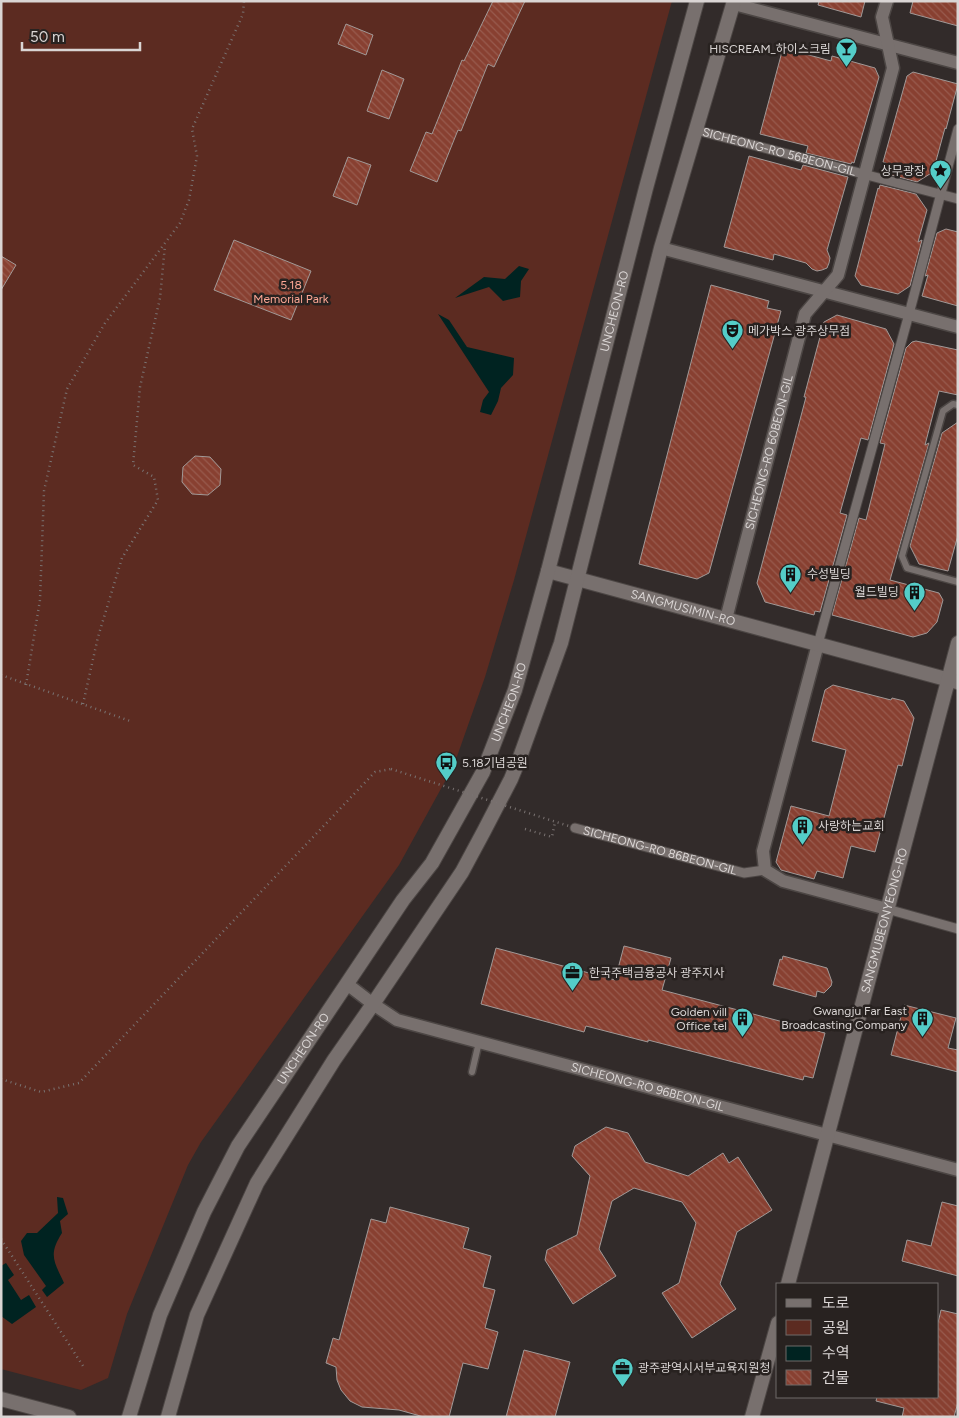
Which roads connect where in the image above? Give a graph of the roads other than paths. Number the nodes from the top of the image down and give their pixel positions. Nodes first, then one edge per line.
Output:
1 (697, 1) edge
2 (887, 1) edge
3 (734, 2) edge
4 (888, 45) junction
5 (958, 63) edge
6 (958, 129) edge
7 (696, 130) junction
8 (864, 175) junction
9 (940, 195) junction
10 (958, 199) edge
11 (661, 248) junction
12 (823, 292) junction
13 (909, 314) junction
14 (958, 327) edge
15 (958, 405) edge
16 (548, 571) junction
17 (576, 580) junction
18 (958, 582) edge
19 (726, 619) junction
20 (958, 643) edge
21 (818, 644) junction
22 (953, 681) edge
23 (575, 828) road end
24 (765, 870) junction
25 (887, 909) junction
26 (958, 928) edge
27 (347, 984) junction
28 (373, 1004) junction
29 (480, 1042) junction
30 (472, 1072) dead end
31 (828, 1136) junction
32 (958, 1170) edge
33 (788, 1283) edge
34 (776, 1330) edge
35 (1, 1399) edge
36 (69, 1417) edge
37 (129, 1417) edge
38 (168, 1417) edge
39 (752, 1417) edge

1 - 16 street, UNCHEON-RO
2 - 4 street
3 - 4 street
3 - 7 street
4 - 5 street
4 - 8 street
6 - 9 street
7 - 8 street, SICHEONG-RO 56BEON-GIL
7 - 11 street
8 - 9 street, SICHEONG-RO 56BEON-GIL
8 - 12 street, SICHEONG-RO 56BEON-GIL
9 - 10 street, SICHEONG-RO 56BEON-GIL
9 - 13 street
11 - 12 street
11 - 17 street
12 - 13 street
12 - 19 street, SICHEONG-RO 60BEON-GIL
13 - 14 street
13 - 21 street
15 - 18 lane
16 - 17 street, SANGMUSIMIN-RO
16 - 27 street, UNCHEON-RO
17 - 19 street, SANGMUSIMIN-RO
17 - 28 street
19 - 21 street, SANGMUSIMIN-RO
20 - 22 street, SANGMUBEONYEONG-RO
21 - 22 street, SANGMUSIMIN-RO
21 - 24 street
22 - 25 street, SANGMUBEONYEONG-RO
23 - 24 street, SICHEONG-RO 86BEON-GIL
24 - 25 street
25 - 26 street
25 - 31 street, SANGMUBEONYEONG-RO
27 - 28 street, SICHEONG-RO 96BEON-GIL
27 - 37 street, UNCHEON-RO
28 - 29 street, SICHEONG-RO 96BEON-GIL
28 - 38 street
29 - 30 lane
29 - 31 street, SICHEONG-RO 96BEON-GIL
31 - 32 street, SICHEONG-RO 96BEON-GIL
31 - 33 street, SANGMUBEONYEONG-RO
34 - 39 street
35 - 36 street

